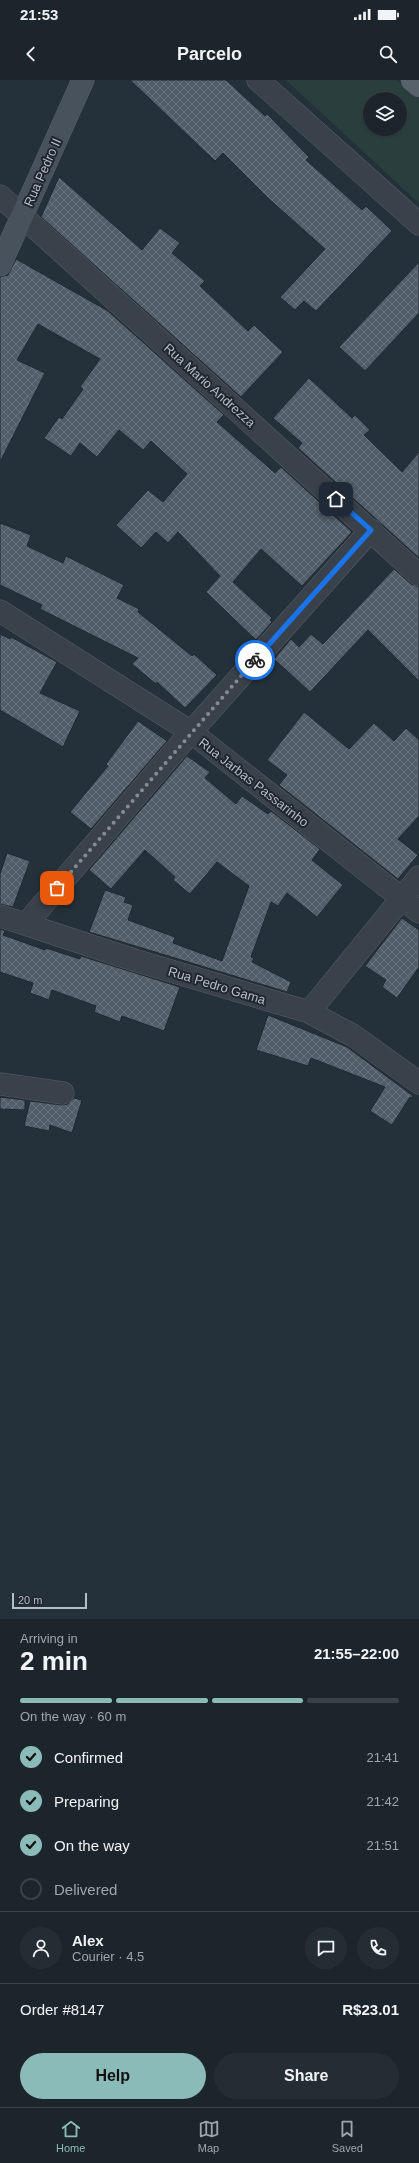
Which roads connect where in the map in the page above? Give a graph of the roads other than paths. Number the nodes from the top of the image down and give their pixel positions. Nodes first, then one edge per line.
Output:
1 (83, 80) edge
2 (258, 80) edge
3 (412, 80) edge
4 (419, 86) edge
5 (0, 196) edge
6 (23, 215) junction
7 (419, 224) edge
8 (0, 265) edge
9 (371, 530) junction
10 (419, 575) edge
11 (0, 611) edge
12 (191, 732) junction
13 (419, 877) edge
14 (401, 899) junction
15 (419, 912) edge
16 (0, 916) edge
17 (26, 924) junction
18 (309, 1012) junction
19 (419, 1083) edge
20 (0, 1084) edge
21 (63, 1093) dead end

1 - 6 street, Rua Pedro II
2 - 7 street
3 - 4 main road
5 - 6 street, Rua Mario Andrezza
6 - 8 street, Rua Pedro II
6 - 9 street, Rua Mario Andrezza
9 - 10 street, Rua Mario Andrezza
9 - 12 street
11 - 12 street, Rua Jarbas Passarinho
12 - 14 street, Rua Jarbas Passarinho
12 - 17 street
13 - 14 street
14 - 15 street, Rua Jarbas Passarinho
14 - 18 street
16 - 17 street, Rua Pedro Gama
17 - 18 street, Rua Pedro Gama
18 - 19 street, Rua Pedro Gama
20 - 21 street

